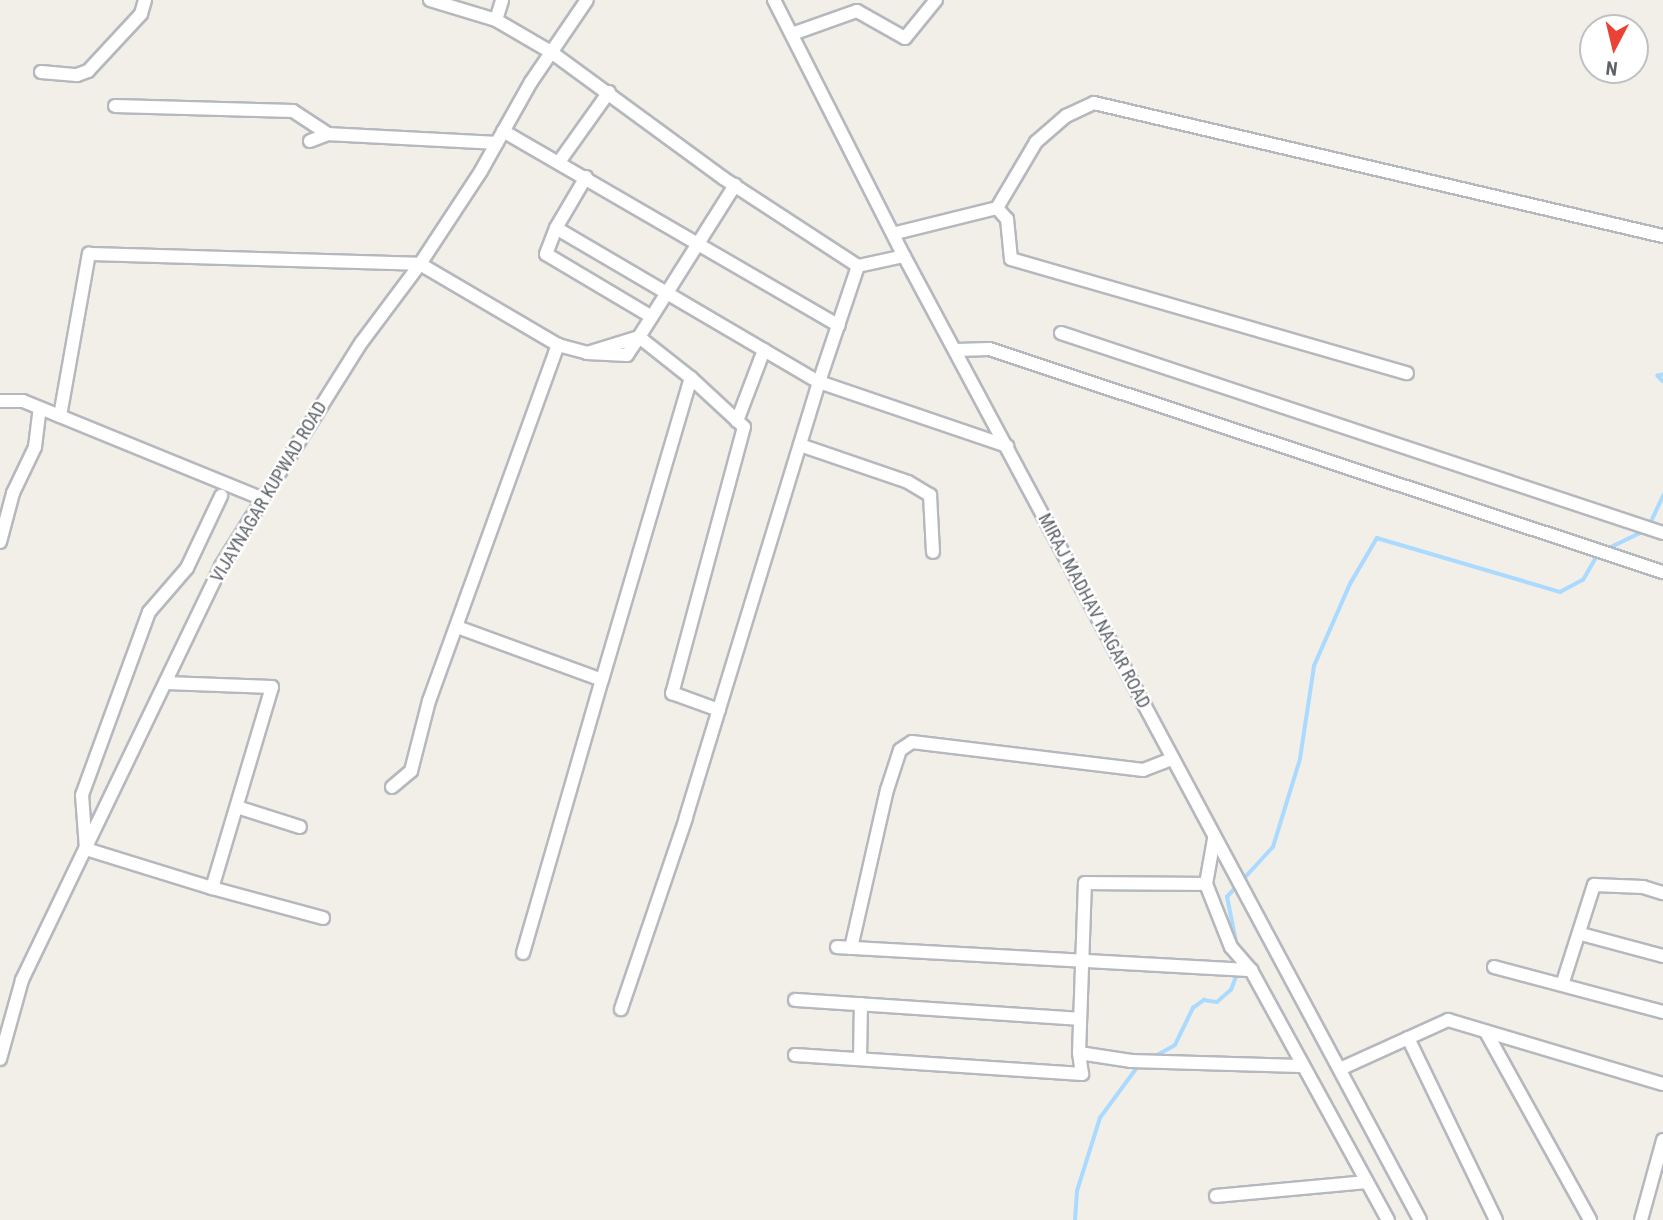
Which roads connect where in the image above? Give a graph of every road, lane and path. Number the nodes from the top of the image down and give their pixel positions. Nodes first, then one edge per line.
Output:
1 (145, 0) edge
2 (429, 0) edge
3 (502, 0) edge
4 (587, 0) edge
5 (774, 0) edge
6 (936, 0) edge
7 (861, 5) edge
8 (496, 20) junction
9 (792, 34) junction
10 (551, 52) junction
11 (41, 72) dead end
12 (609, 92) junction
13 (114, 106) dead end
14 (328, 134) junction
15 (500, 137) junction
16 (310, 141) dead end
17 (559, 162) junction
18 (586, 177) junction
19 (735, 186) junction
20 (997, 208) junction
21 (556, 228) junction
22 (896, 233) junction
23 (1663, 236) edge
24 (699, 245) junction
25 (904, 256) junction
26 (420, 264) junction
27 (858, 266) junction
28 (667, 295) junction
29 (652, 317) junction
30 (839, 326) junction
31 (1060, 333) dead end
32 (639, 337) junction
33 (558, 345) junction
34 (764, 350) junction
35 (957, 350) junction
36 (1407, 373) dead end
37 (691, 378) junction
38 (819, 382) junction
39 (0, 401) edge
40 (40, 408) junction
41 (60, 416) junction
42 (737, 421) junction
43 (800, 446) junction
44 (1007, 446) junction
45 (222, 496) dead end
46 (261, 498) junction
47 (1663, 533) edge
48 (0, 542) edge
49 (933, 552) dead end
50 (1663, 572) edge
51 (457, 627) junction
52 (601, 680) junction
53 (166, 683) junction
54 (719, 710) junction
55 (1172, 759) junction
56 (392, 787) dead end
57 (237, 807) junction
58 (300, 827) dead end
59 (1214, 839) junction
60 (86, 849) junction
61 (1206, 884) junction
62 (212, 888) junction
63 (1663, 893) edge
64 (323, 918) dead end
65 (1581, 934) junction
66 (523, 953) dead end
67 (1663, 956) edge
68 (1079, 957) junction
69 (1494, 967) dead end
70 (1251, 970) junction
71 (1563, 982) junction
72 (794, 1000) dead end
73 (861, 1004) junction
74 (621, 1009) dead end
75 (1663, 1012) edge
76 (1079, 1019) junction
77 (1486, 1032) junction
78 (1408, 1038) junction
79 (1079, 1053) junction
80 (795, 1055) dead end
81 (0, 1059) edge
82 (860, 1059) junction
83 (1303, 1066) junction
84 (1340, 1069) junction
85 (1663, 1084) edge
86 (1663, 1140) edge
87 (1366, 1182) junction
88 (1216, 1196) dead end
89 (1388, 1220) edge
90 (1420, 1220) edge
91 (1496, 1220) edge
92 (1590, 1220) edge
93 (1641, 1220) edge

1 - 11 street
2 - 8 street
3 - 8 street
4 - 10 street, VIJAYNAGAR KUPWAD ROAD
5 - 9 street, MIRAJ MADHAV NAGAR ROAD
6 - 7 street
7 - 9 street
8 - 10 street
9 - 22 street, MIRAJ MADHAV NAGAR ROAD
10 - 12 street
10 - 15 street, VIJAYNAGAR KUPWAD ROAD
12 - 17 street
12 - 19 street
13 - 14 street
14 - 15 street
14 - 16 street
15 - 17 street
15 - 26 street, VIJAYNAGAR KUPWAD ROAD
17 - 18 street
18 - 21 street
18 - 24 street
19 - 24 street
19 - 27 street
20 - 22 street
20 - 23 street
20 - 36 street
21 - 28 street
21 - 29 street
22 - 25 street, MIRAJ MADHAV NAGAR ROAD
24 - 28 street
24 - 30 street
25 - 27 street
25 - 35 street, MIRAJ MADHAV NAGAR ROAD
26 - 33 street
26 - 41 street
26 - 46 street, VIJAYNAGAR KUPWAD ROAD
27 - 30 street
28 - 29 street
28 - 34 street
29 - 32 street
30 - 38 street
31 - 47 street
32 - 33 street
32 - 37 street
33 - 51 street
34 - 38 street
34 - 42 street
35 - 44 street, MIRAJ MADHAV NAGAR ROAD
35 - 50 street
37 - 42 street
37 - 52 street
38 - 43 street
38 - 44 street
39 - 40 street
40 - 41 street
40 - 48 street
41 - 46 street
42 - 54 street
43 - 49 street
43 - 54 street
44 - 55 street, MIRAJ MADHAV NAGAR ROAD
45 - 60 street
46 - 53 street, VIJAYNAGAR KUPWAD ROAD
51 - 52 street
51 - 56 street
52 - 66 street
53 - 57 street
53 - 60 street, VIJAYNAGAR KUPWAD ROAD
54 - 74 street
55 - 59 street, MIRAJ MADHAV NAGAR ROAD
55 - 68 street
57 - 58 street
57 - 62 street
59 - 61 street
59 - 84 street, MIRAJ MADHAV NAGAR ROAD
60 - 62 street
60 - 81 street, VIJAYNAGAR KUPWAD ROAD
61 - 68 street
61 - 70 street
62 - 64 street
63 - 65 street
65 - 67 street
65 - 71 street
68 - 70 street
68 - 76 street
69 - 71 street
70 - 83 street
71 - 75 street
72 - 73 street
73 - 76 street
73 - 82 street
76 - 79 street
77 - 78 street
77 - 85 street
77 - 92 street
78 - 84 street
78 - 91 street
79 - 82 street
79 - 83 street
80 - 82 street
83 - 87 street
84 - 90 street, MIRAJ MADHAV NAGAR ROAD
86 - 93 street
87 - 88 street
87 - 89 street

